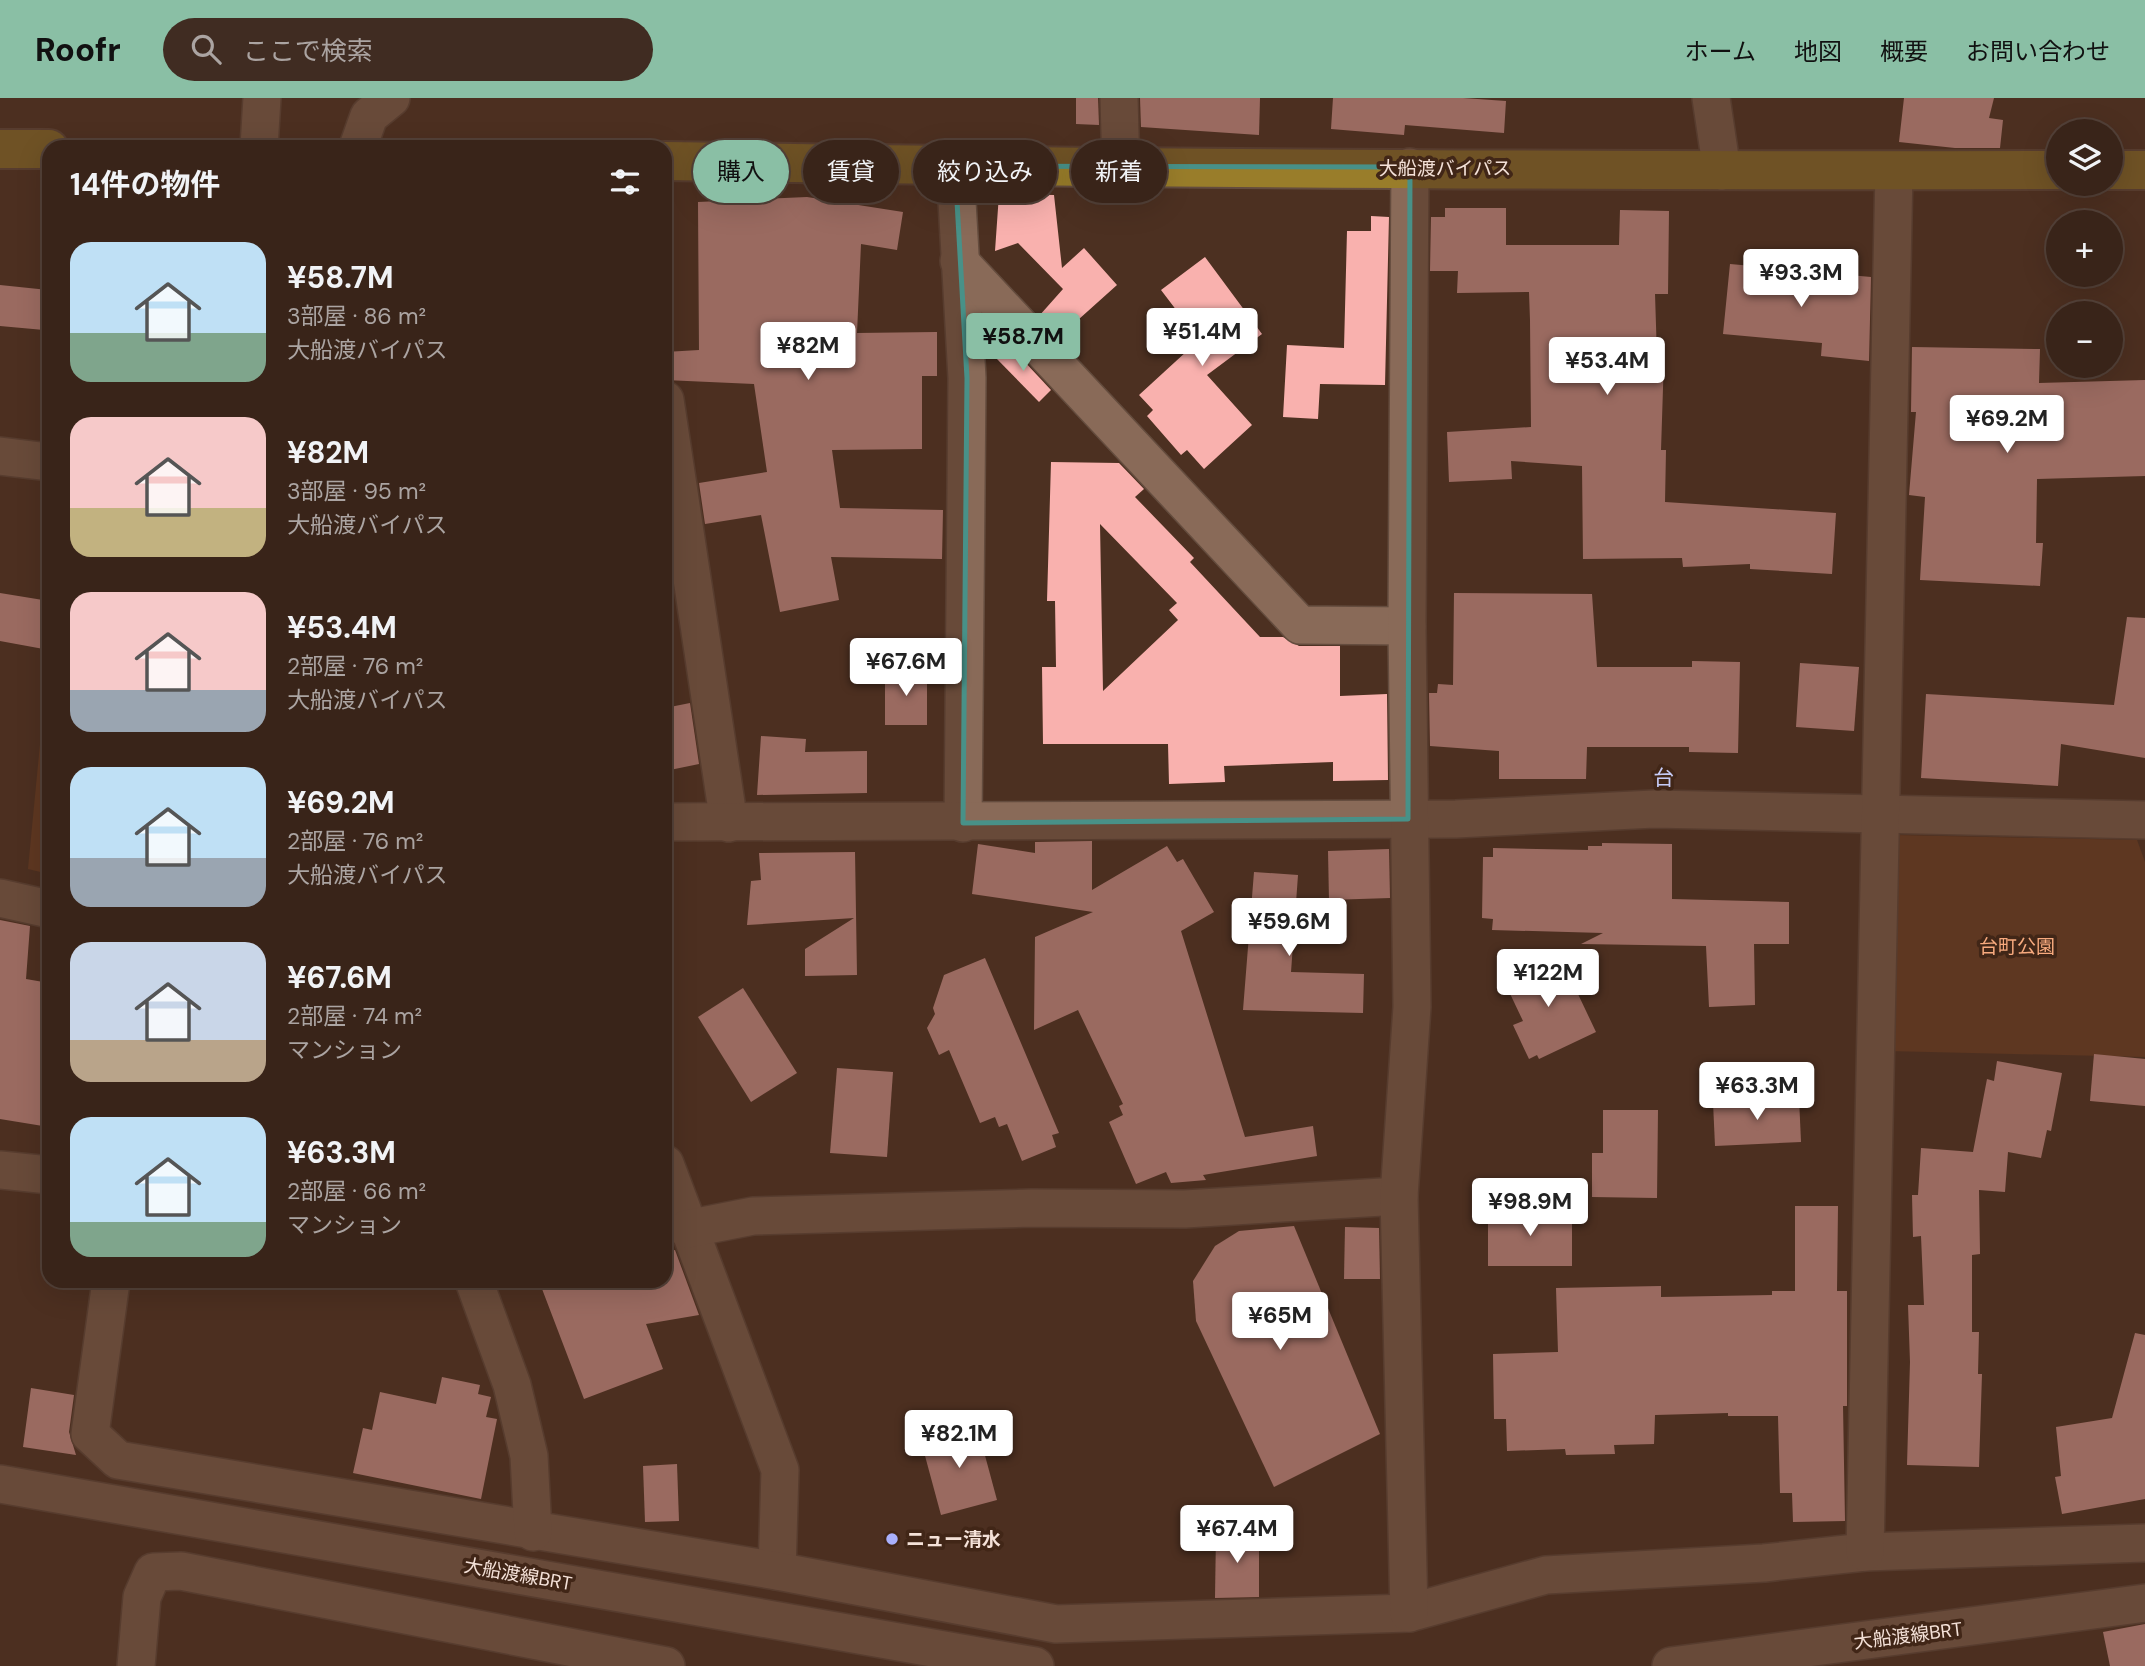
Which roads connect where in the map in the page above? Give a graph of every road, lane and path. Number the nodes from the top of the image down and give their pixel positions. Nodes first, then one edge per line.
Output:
1 (262, 98) edge
2 (391, 98) edge
3 (1119, 98) edge
4 (1711, 98) edge
5 (259, 140) edge
6 (361, 140) edge
7 (1120, 140) edge
8 (0, 149) edge
9 (42, 149) edge
10 (672, 161) edge
11 (913, 165) edge
12 (1410, 167) junction
13 (1167, 169) edge
14 (2046, 170) edge
15 (2123, 170) edge
16 (2145, 170) edge
17 (1722, 171) junction
18 (1894, 171) junction
19 (957, 203) edge
20 (959, 261) junction
21 (672, 446) edge
22 (0, 456) edge
23 (42, 461) edge
24 (1407, 626) junction
25 (1880, 814) junction
26 (1408, 819) junction
27 (2145, 820) edge
28 (672, 822) edge
29 (729, 823) junction
30 (963, 823) junction
31 (0, 898) edge
32 (42, 907) edge
33 (0, 1170) edge
34 (42, 1174) edge
35 (672, 1185) edge
36 (1399, 1196) junction
37 (687, 1229) junction
38 (110, 1288) edge
39 (477, 1288) edge
40 (0, 1484) edge
41 (533, 1532) junction
42 (2145, 1543) edge
43 (1865, 1552) junction
44 (777, 1571) junction
45 (2145, 1603) edge
46 (1409, 1614) junction
47 (136, 1666) edge
48 (666, 1666) edge
49 (1035, 1666) edge
50 (1671, 1666) edge

1 - 5 street
2 - 6 street
3 - 7 street
4 - 17 street
8 - 9 highway
10 - 11 highway, 大船渡バイパス
12 - 13 highway, 大船渡バイパス
12 - 17 highway, 大船渡バイパス
12 - 24 street
14 - 18 highway, 大船渡バイパス
15 - 16 highway
17 - 18 highway, 大船渡バイパス
18 - 25 street
19 - 20 street
20 - 24 street
20 - 30 street
21 - 29 street
22 - 23 street
24 - 26 street
25 - 26 street
25 - 27 street
25 - 43 street
26 - 30 street
26 - 36 street
28 - 29 street
29 - 30 street
31 - 32 street
33 - 34 street
35 - 37 street
36 - 37 street
36 - 46 street
37 - 44 street
38 - 41 street
39 - 41 street
40 - 49 street, 大船渡線BRT
41 - 44 street
42 - 43 street
43 - 46 street
44 - 46 street
45 - 50 street, 大船渡線BRT
47 - 48 street

